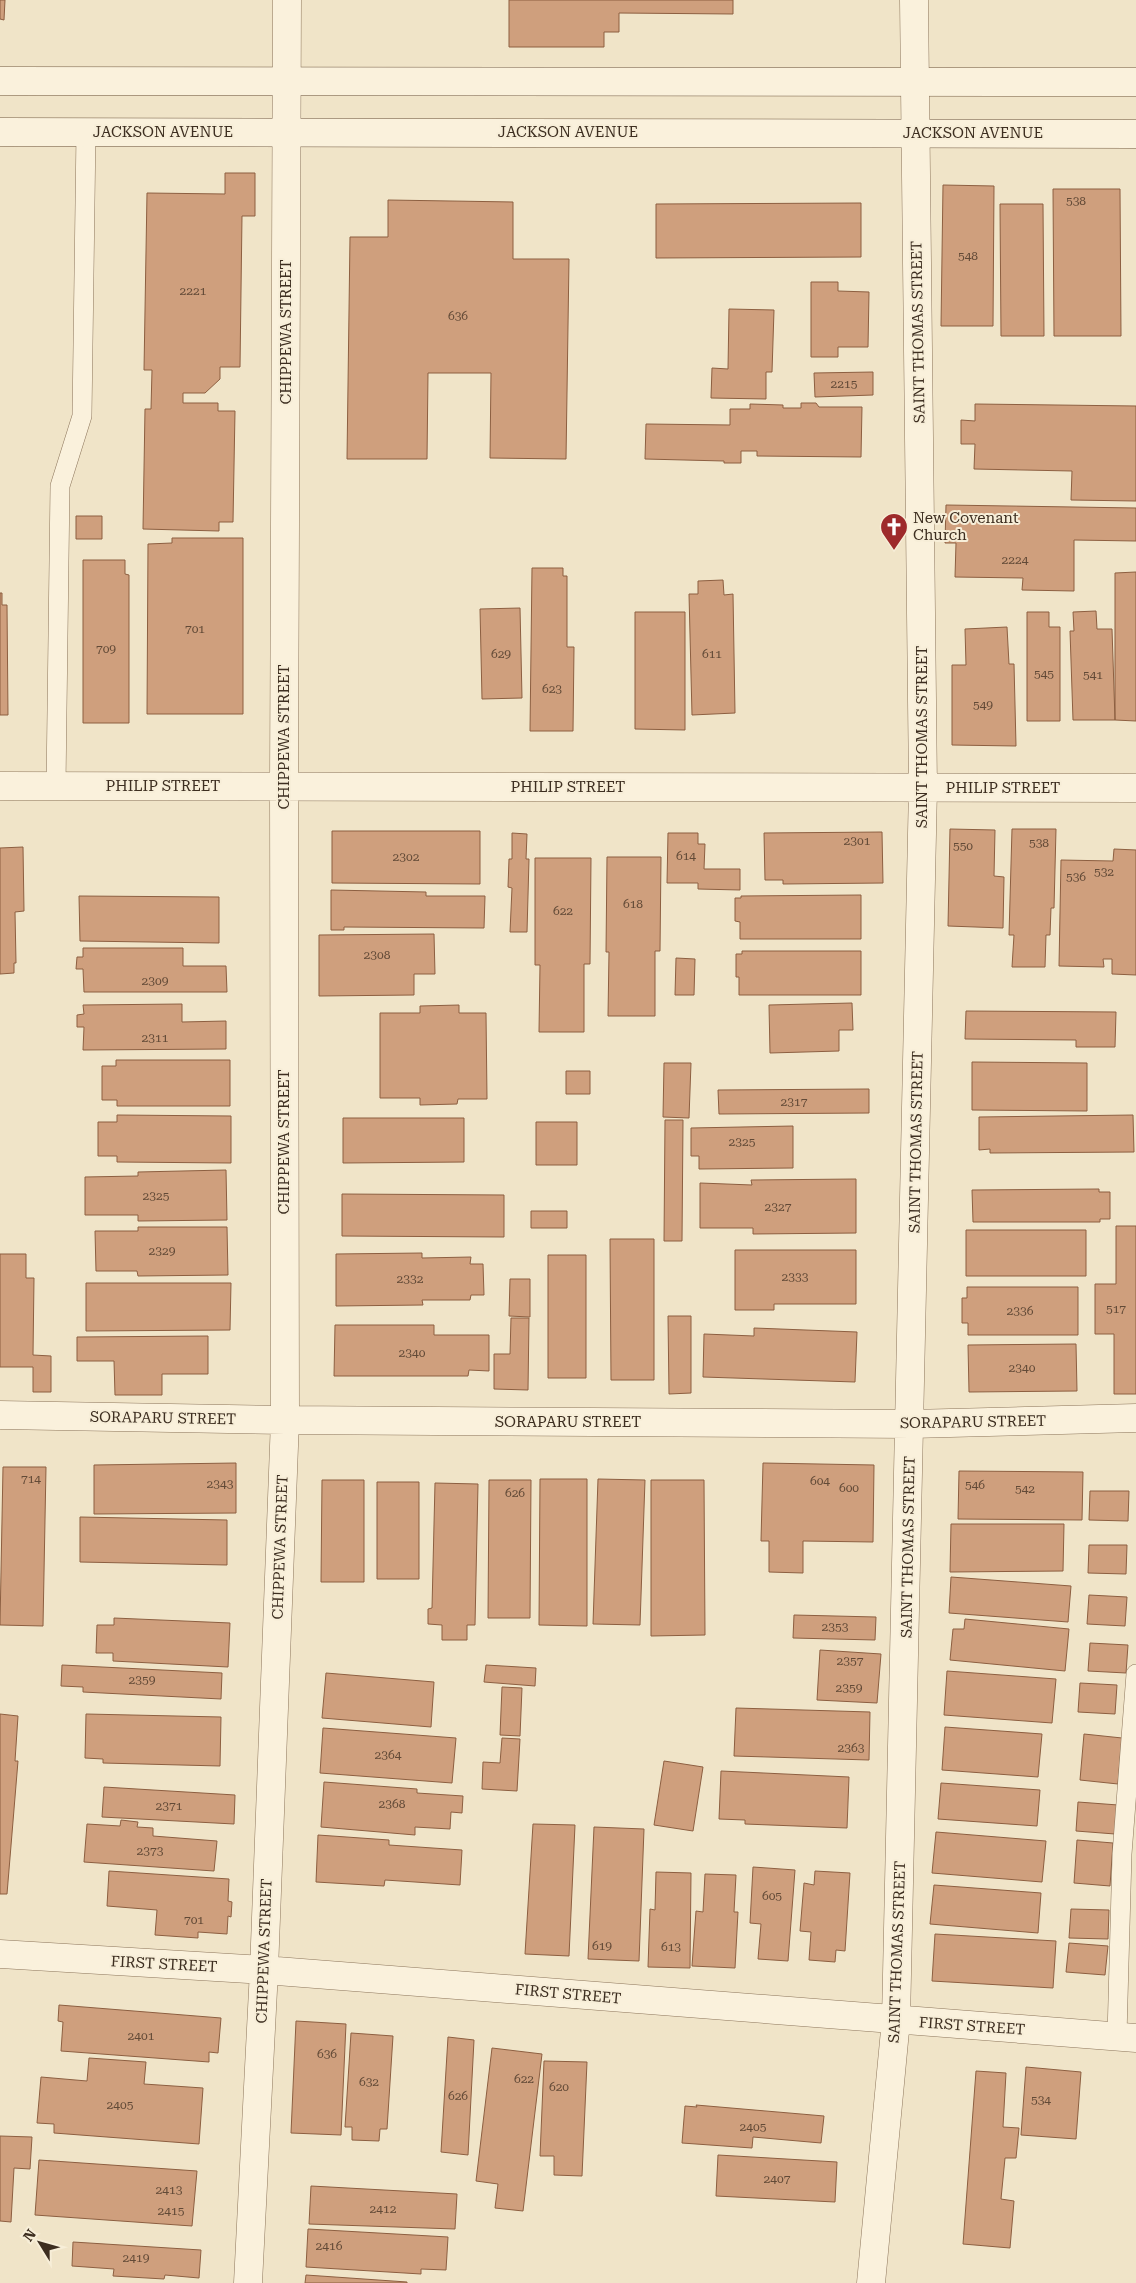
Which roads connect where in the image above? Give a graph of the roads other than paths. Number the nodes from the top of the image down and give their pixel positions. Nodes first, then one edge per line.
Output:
1 (287, 0) edge
2 (914, 0) edge
3 (287, 81) junction
4 (913, 81) junction
5 (0, 82) edge
6 (1136, 82) edge
7 (0, 132) edge
8 (86, 132) junction
9 (287, 132) junction
10 (915, 132) junction
11 (1136, 134) edge
12 (0, 786) edge
13 (56, 786) junction
14 (284, 787) junction
15 (923, 788) junction
16 (1136, 788) edge
17 (0, 1415) edge
18 (1136, 1418) edge
19 (285, 1420) junction
20 (911, 1424) junction
21 (1136, 1674) edge
22 (0, 1954) edge
23 (264, 1970) junction
24 (896, 2020) junction
25 (1126, 2037) edge
26 (248, 2283) edge
27 (871, 2283) edge

1 - 3 street, CHIPPEWA STREET
2 - 4 street, SAINT THOMAS STREET
3 - 4 street
3 - 5 street
3 - 9 street, CHIPPEWA STREET
4 - 6 street
4 - 10 street, SAINT THOMAS STREET
7 - 8 street, JACKSON AVENUE
8 - 9 street, JACKSON AVENUE
8 - 13 lane
9 - 10 street, JACKSON AVENUE
9 - 14 street, CHIPPEWA STREET
10 - 11 street, JACKSON AVENUE
10 - 15 street, SAINT THOMAS STREET
12 - 13 street, PHILIP STREET
13 - 14 street, PHILIP STREET
14 - 15 street, PHILIP STREET
14 - 19 street, CHIPPEWA STREET
15 - 16 street, PHILIP STREET
15 - 20 street, SAINT THOMAS STREET
17 - 19 street, SORAPARU STREET
18 - 20 street, SORAPARU STREET
19 - 20 street, SORAPARU STREET
19 - 23 street, CHIPPEWA STREET
20 - 24 street, SAINT THOMAS STREET
21 - 25 lane
22 - 23 street, FIRST STREET
23 - 24 street, FIRST STREET
23 - 26 street, CHIPPEWA STREET
24 - 25 street, FIRST STREET
24 - 27 street, SAINT THOMAS STREET

